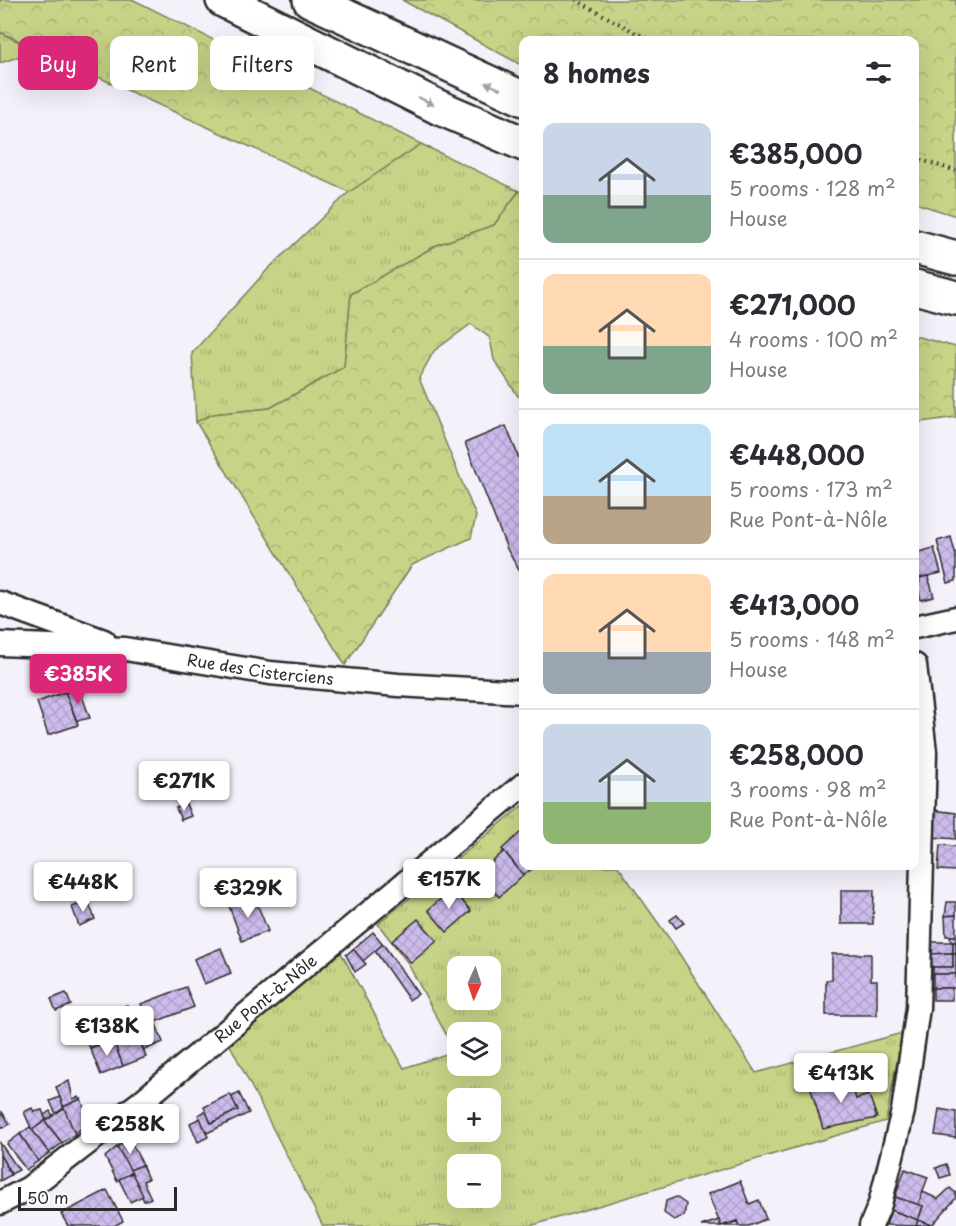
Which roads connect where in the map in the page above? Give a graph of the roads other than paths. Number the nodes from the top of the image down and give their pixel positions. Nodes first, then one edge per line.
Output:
1 (224, 0) edge
2 (310, 0) edge
3 (361, 0) edge
4 (462, 72) junction
5 (519, 97) edge
6 (519, 142) edge
7 (919, 248) edge
8 (956, 258) edge
9 (919, 288) edge
10 (956, 298) edge
11 (0, 603) edge
12 (956, 618) edge
13 (919, 626) edge
14 (0, 644) edge
15 (125, 649) junction
16 (519, 692) edge
17 (919, 700) edge
18 (519, 788) edge
19 (0, 1203) edge
20 (871, 1226) edge

1 -> 6 highway
2 - 4 highway
3 - 4 highway
5 -> 4 highway
7 - 8 highway
9 - 10 highway
11 - 15 street
12 - 13 street
14 - 15 street, Rue des Cisterciens
15 - 16 street, Rue des Cisterciens
17 - 20 street
18 - 19 street, Rue Pont-à-Nôle

